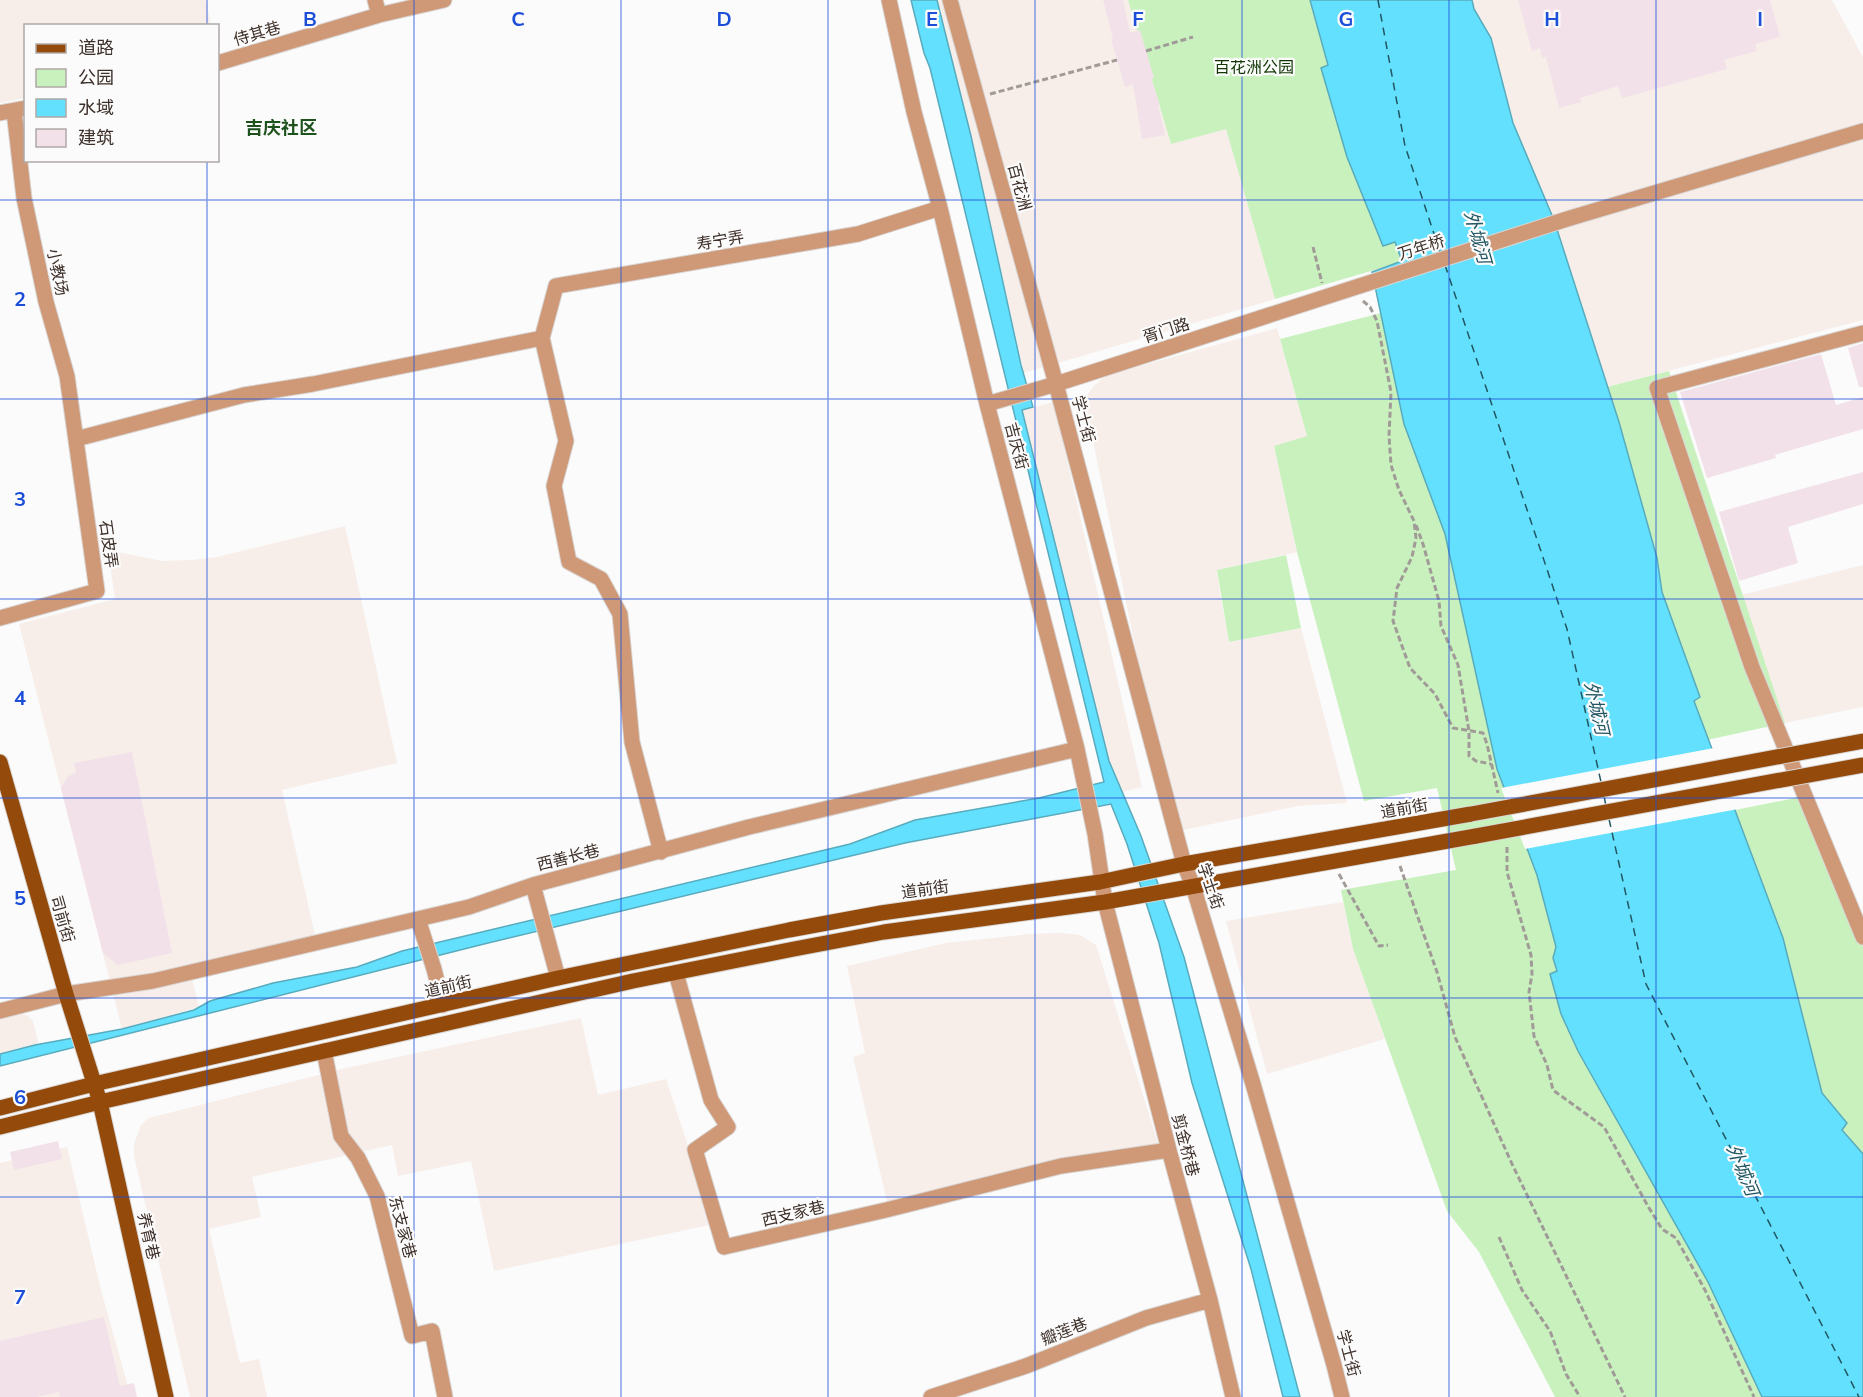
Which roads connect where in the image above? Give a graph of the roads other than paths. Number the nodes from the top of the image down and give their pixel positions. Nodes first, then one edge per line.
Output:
1 (444, 0) edge
2 (889, 0) edge
3 (950, 0) edge
4 (377, 8) edge
5 (219, 63) edge
6 (13, 111) edge
7 (1863, 131) edge
8 (940, 208) junction
9 (1353, 288) joint
10 (1863, 333) edge
11 (542, 338) junction
12 (1056, 384) junction
13 (991, 403) junction
14 (76, 439) junction
15 (0, 618) edge
16 (1863, 741) edge
17 (1077, 749) junction
18 (0, 762) edge
19 (1863, 765) edge
20 (662, 852) junction
21 (1184, 864) junction
22 (1101, 882) junction
23 (533, 885) junction
24 (1193, 886) junction
25 (1104, 902) junction
26 (418, 919) junction
27 (1863, 937) edge
28 (676, 973) junction
29 (558, 978) junction
30 (66, 994) junction
31 (443, 1005) junction
32 (0, 1011) edge
33 (324, 1051) junction
34 (94, 1084) junction
35 (100, 1102) junction
36 (0, 1108) edge
37 (0, 1127) edge
38 (1169, 1150) junction
39 (1210, 1300) junction
40 (166, 1397) edge
41 (445, 1397) edge
42 (931, 1397) edge
43 (1233, 1397) edge
44 (1342, 1397) edge

1 - 4 street, 侍其巷
2 - 8 street, 吉庆街
3 - 12 street, 百花洲
4 - 5 street, 侍其巷
6 - 14 street, 小教场
7 - 9 street, 万年桥
8 - 11 street, 寿宁弄
8 - 13 street, 吉庆街
9 - 12 street, 胥门路
10 - 27 street
11 - 14 street
11 - 20 street
12 - 13 street, 胥门路
12 - 21 street, 学士街
13 - 17 street, 吉庆街
14 - 15 street, 石皮弄
16 - 21 main road, 道前街, bridge
17 - 20 street, 西善长巷
17 - 22 street, 吉庆街
18 - 30 main road, 司前街
19 - 24 main road, bridge
20 - 23 street, 西善长巷
21 - 22 main road, 道前街
21 - 24 street, 学士街
22 - 25 street, 吉庆街
22 - 29 main road, 道前街
23 - 26 street, 西善长巷
23 - 29 street
24 - 25 main road
24 - 44 street, 学士街
25 - 28 main road
25 - 38 street, 剪金桥巷
26 - 30 street, 西善长巷
26 - 31 street
28 - 33 main road
28 - 38 street, 西支家巷
29 - 31 main road, 道前街
30 - 32 street, 西善长巷
30 - 34 main road, 司前街
31 - 34 main road, 道前街
33 - 35 main road
33 - 41 street, 东支家巷
34 - 35 main road, 养育巷
34 - 36 main road, 道前街
35 - 37 main road
35 - 40 main road, 养育巷
38 - 39 street, 剪金桥巷
39 - 42 street, 瓣莲巷
39 - 43 street, 剪金桥巷

